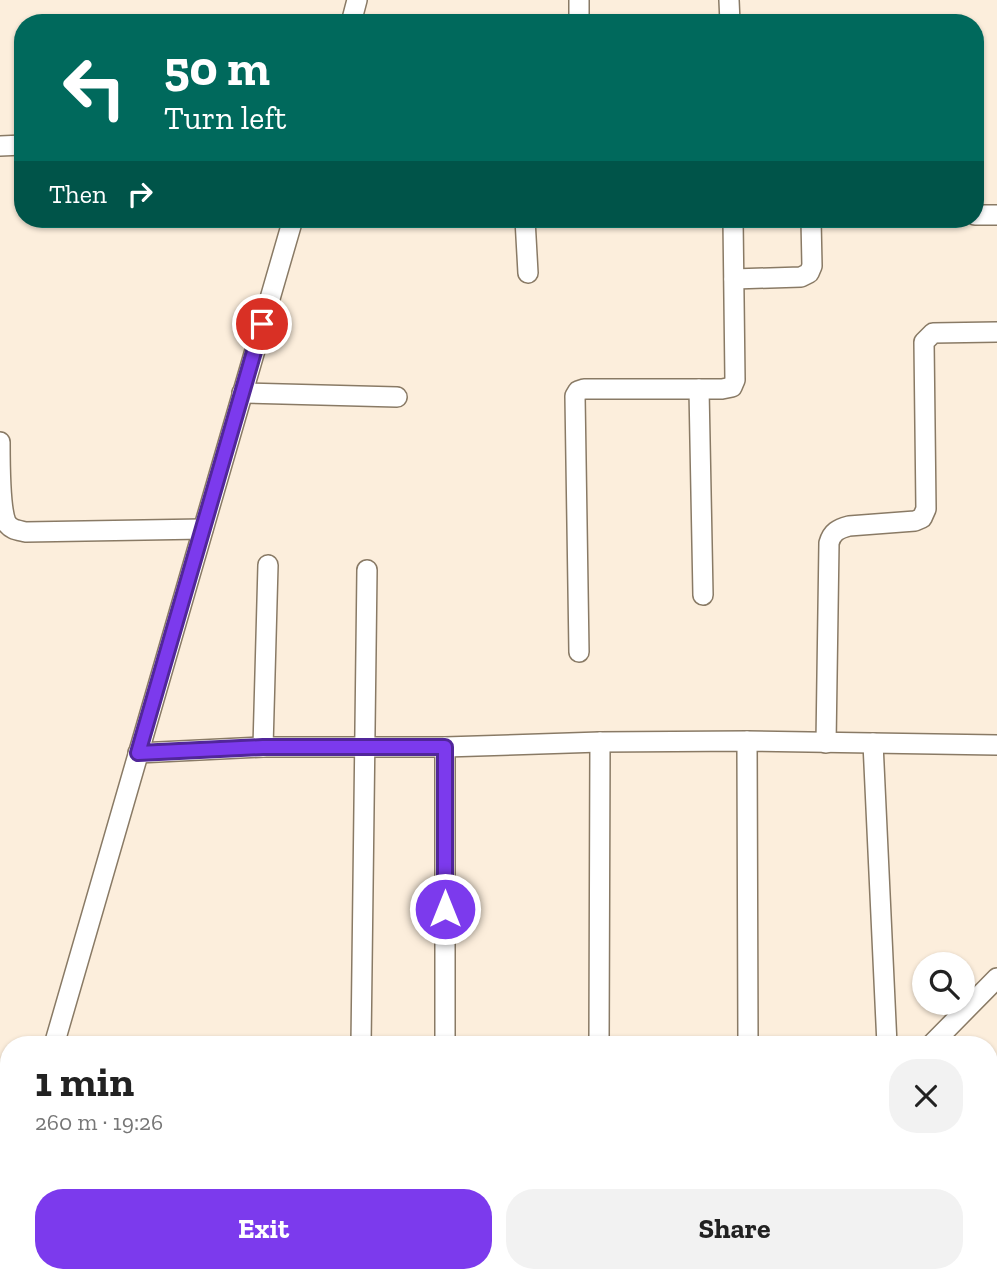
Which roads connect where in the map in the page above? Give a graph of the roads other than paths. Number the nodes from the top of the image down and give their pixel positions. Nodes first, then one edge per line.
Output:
1 (290, 228) edge
2 (526, 228) edge
3 (733, 228) edge
4 (811, 228) edge
5 (528, 273) dead end
6 (734, 279) junction
7 (997, 332) edge
8 (699, 389) junction
9 (242, 393) junction
10 (397, 397) dead end
11 (0, 442) edge
12 (203, 528) junction
13 (268, 565) dead end
14 (368, 570) dead end
15 (704, 595) dead end
16 (579, 652) dead end
17 (747, 741) junction
18 (600, 742) junction
19 (826, 743) junction
20 (873, 743) junction
21 (997, 745) edge
22 (367, 746) junction
23 (263, 747) junction
24 (445, 747) junction
25 (138, 753) junction
26 (997, 978) edge
27 (57, 1036) edge
28 (362, 1036) edge
29 (445, 1036) edge
30 (599, 1036) edge
31 (748, 1036) edge
32 (887, 1036) edge
33 (940, 1036) edge

1 - 9 street
2 - 5 street
3 - 6 street
4 - 6 street
6 - 8 street
7 - 19 street
8 - 15 street
8 - 16 street
9 - 10 street
9 - 12 street
11 - 12 street
12 - 25 street
13 - 23 street
14 - 22 street
17 - 18 street
17 - 19 street
17 - 31 street
18 - 24 street
18 - 30 street
19 - 20 street
20 - 21 street
20 - 32 street
22 - 23 street
22 - 24 street
22 - 28 street
23 - 25 street
24 - 29 street
25 - 27 street
26 - 33 street

